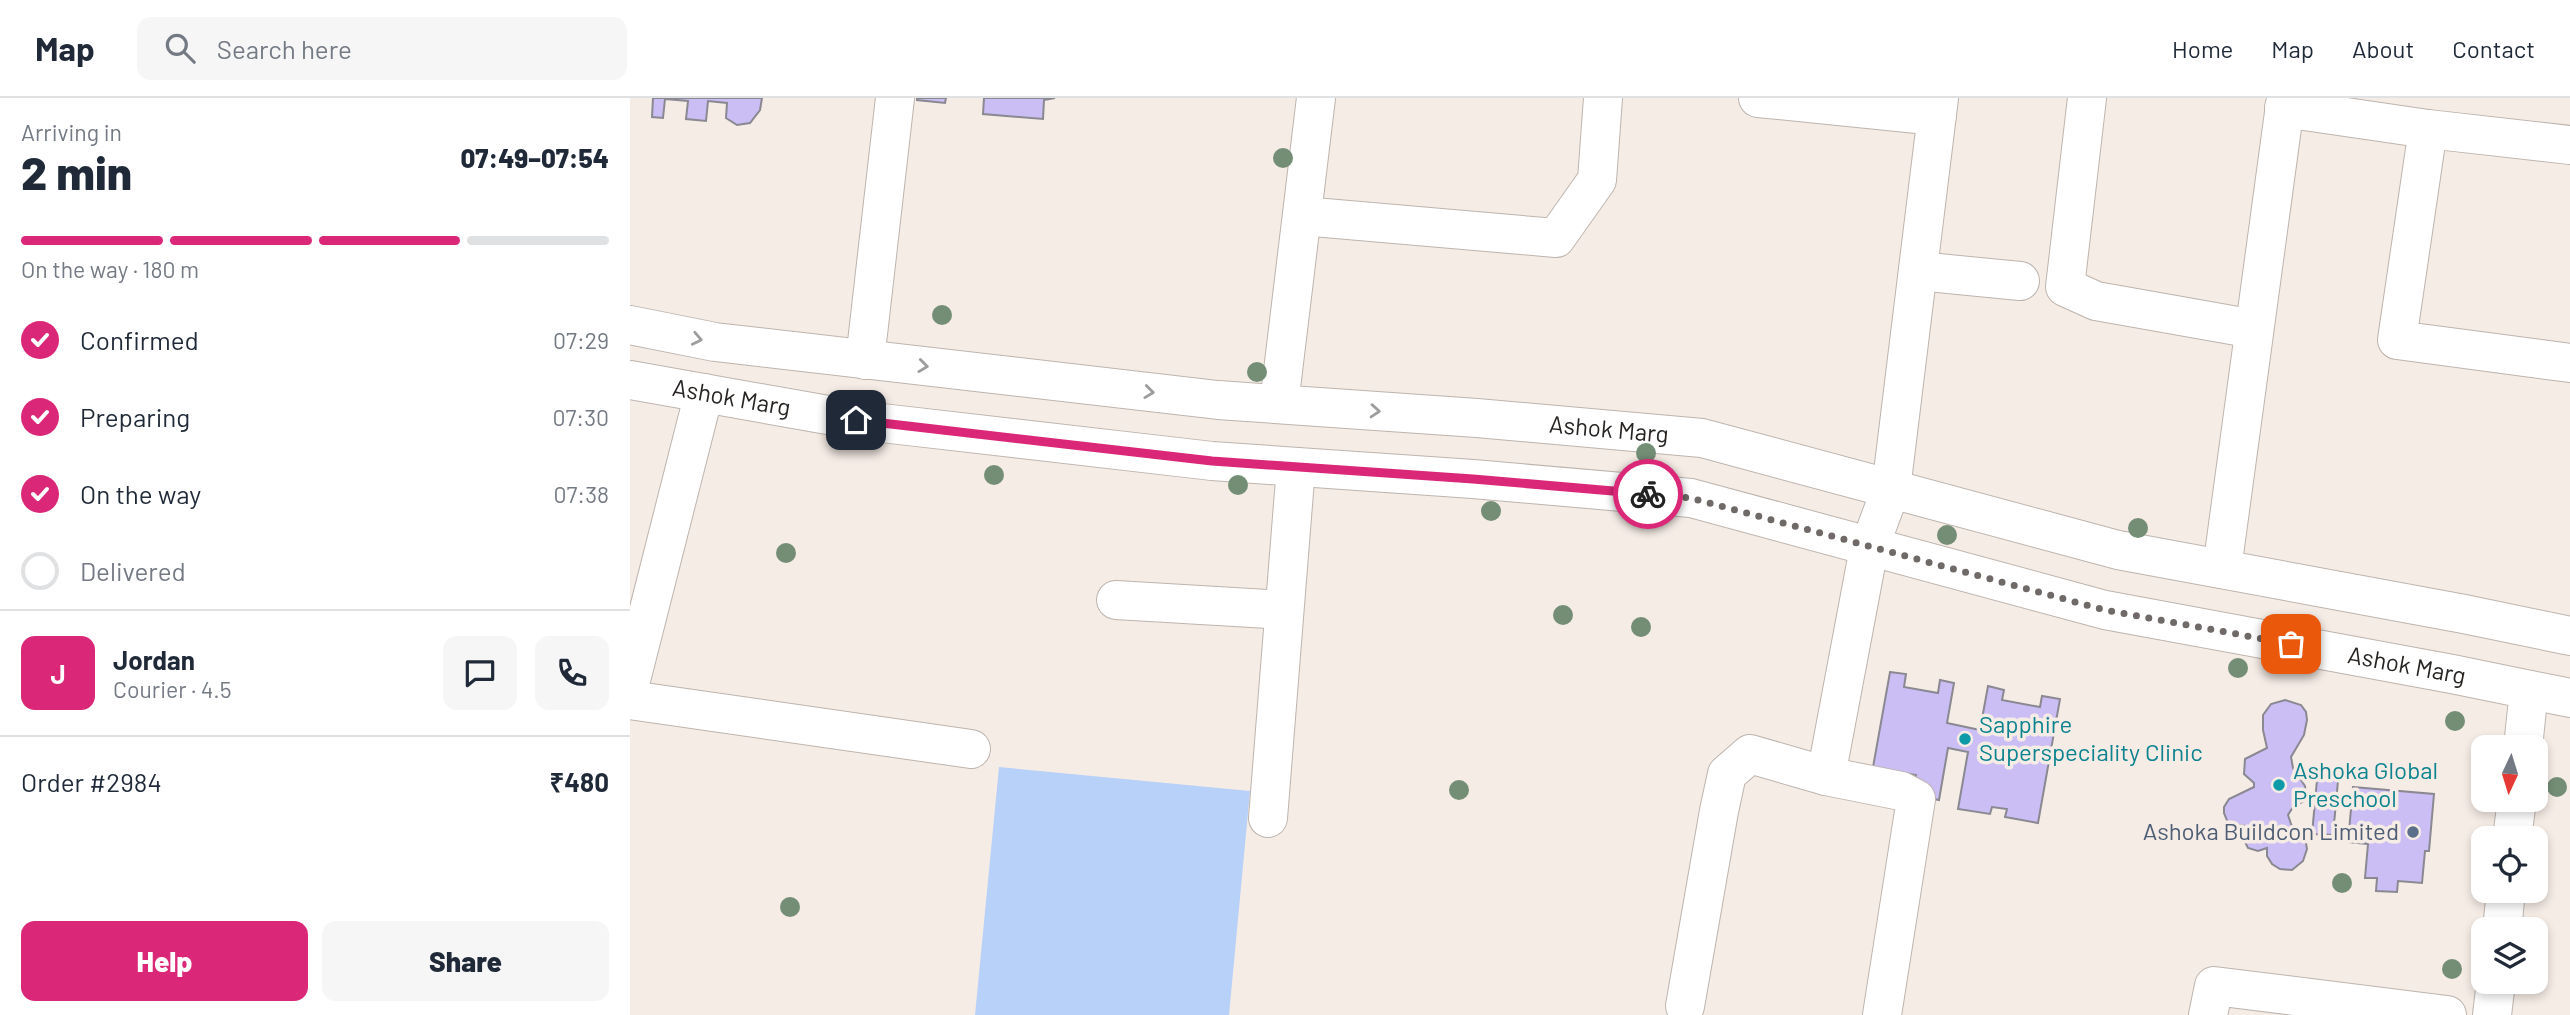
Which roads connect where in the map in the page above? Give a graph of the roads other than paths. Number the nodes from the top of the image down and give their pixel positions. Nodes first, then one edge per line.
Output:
1 (895, 98) edge
2 (1316, 98) edge
3 (1603, 98) edge
4 (1758, 98) edge
5 (2087, 98) edge
6 (2285, 103) edge
7 (1938, 107) edge
8 (2428, 129) junction
9 (2570, 145) edge
10 (1302, 216) junction
11 (1918, 271) junction
12 (2020, 281) dead end
13 (630, 325) edge
14 (2255, 329) junction
15 (865, 360) junction
16 (2570, 363) edge
17 (630, 380) edge
18 (704, 393) junction
19 (1279, 404) junction
20 (1296, 467) junction
21 (1891, 489) junction
22 (1869, 548) junction
23 (2222, 569) junction
24 (1116, 600) dead end
25 (1284, 610) junction
26 (2570, 636) edge
27 (630, 684) edge
28 (2529, 690) junction
29 (2570, 698) edge
30 (630, 700) edge
31 (2524, 735) edge
32 (971, 749) dead end
33 (1826, 776) junction
34 (1268, 818) dead end
35 (2495, 994) edge
36 (1685, 1006) dead end
37 (1882, 1015) edge
38 (2208, 1015) edge
39 (2447, 1015) edge
40 (2492, 1015) edge

1 - 15 street
2 - 10 street
3 - 10 street
4 - 7 street
5 - 14 street
6 - 8 street
6 - 14 street
7 - 11 street
8 - 9 street
8 - 16 street
10 - 19 street
11 - 12 street
11 - 21 street
13 -> 15 street, Ashok Marg
14 - 23 street
15 -> 19 street, Ashok Marg
17 - 18 street, Ashok Marg
18 - 20 street, Ashok Marg
18 - 27 street
19 -> 21 street, Ashok Marg
20 - 22 street, Ashok Marg
20 - 25 street
21 - 22 street
21 - 23 street, Ashok Marg
22 - 28 street, Ashok Marg
22 - 33 street
23 - 26 street, Ashok Marg
24 - 25 street
25 - 34 street
28 - 29 street, Ashok Marg
28 - 31 street
30 - 32 street
33 - 36 street
33 - 37 street
35 - 40 street
38 - 39 street

